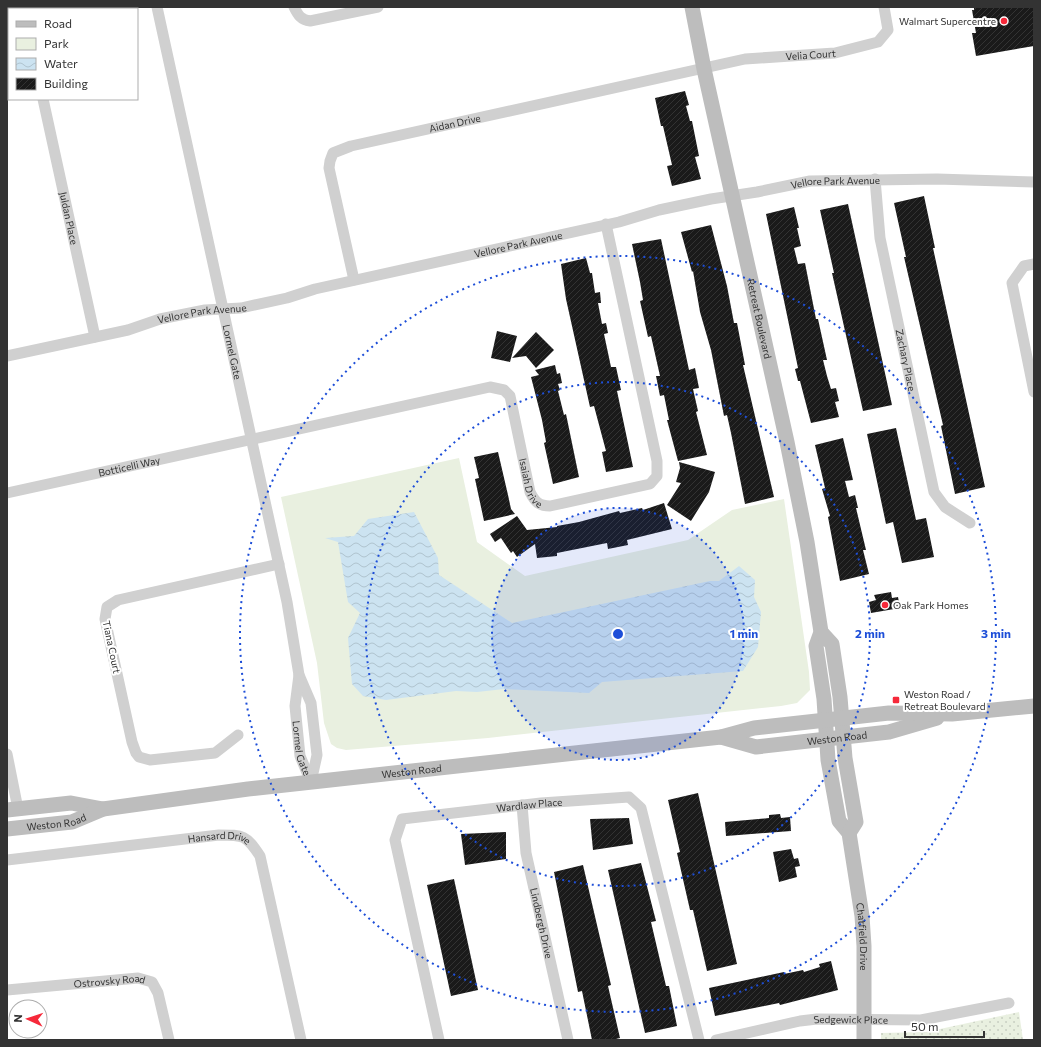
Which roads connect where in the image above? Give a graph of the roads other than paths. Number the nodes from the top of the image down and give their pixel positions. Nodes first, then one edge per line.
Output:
1 (157, 7) edge
2 (294, 7) edge
3 (378, 7) edge
4 (692, 7) edge
5 (884, 7) edge
6 (704, 69) junction
7 (43, 100) edge
8 (875, 179) junction
9 (1034, 182) edge
10 (733, 196) junction
11 (606, 224) junction
12 (1034, 264) edge
13 (354, 280) junction
14 (223, 309) junction
15 (95, 337) junction
16 (7, 356) edge
17 (1034, 392) edge
18 (252, 440) junction
19 (7, 493) edge
20 (970, 523) dead end
21 (279, 564) junction
22 (821, 632) junction
23 (299, 675) junction
24 (1034, 706) edge
25 (952, 714) junction
26 (842, 718) junction
27 (825, 720) junction
28 (238, 735) dead end
29 (722, 737) junction
30 (844, 737) junction
31 (827, 739) junction
32 (7, 754) edge
33 (311, 782) junction
34 (522, 805) junction
35 (12, 809) edge
36 (103, 809) junction
37 (7, 829) edge
38 (849, 833) junction
39 (7, 860) edge
40 (7, 990) edge
41 (1009, 1003) dead end
42 (864, 1019) junction
43 (169, 1040) edge
44 (301, 1040) edge
45 (439, 1040) edge
46 (568, 1040) edge
47 (699, 1040) edge
48 (716, 1040) edge
49 (864, 1040) edge

1 - 14 street, Lormel Gate
2 - 3 street
4 - 6 main road, Retreat Boulevard
5 - 6 street, Velia Court
6 - 10 main road, Retreat Boulevard
6 - 13 street, Aidan Drive
7 - 15 street, Juldan Place
8 - 9 street, Vellore Park Avenue
8 - 10 street, Vellore Park Avenue
8 - 20 street, Zachary Place
10 - 11 street, Vellore Park Avenue
10 - 22 main road, Retreat Boulevard
11 - 13 street, Vellore Park Avenue
11 - 18 street, Isaiah Drive
12 - 17 street
13 - 14 street, Vellore Park Avenue
14 - 15 street, Vellore Park Avenue
14 - 18 street, Lormel Gate
15 - 16 street, Vellore Park Avenue
18 - 19 street, Botticelli Way
18 - 21 street, Lormel Gate
21 - 23 street, Lormel Gate
21 - 28 street, Tiana Court
22 - 26 main road, Retreat Boulevard
22 - 27 main road, Retreat Boulevard
23 - 33 street, Lormel Gate
23 - 33 street, Lormel Gate
24 - 25 main road, Weston Road
25 - 26 main road, Weston Road
25 - 30 main road, Weston Road
26 - 27 main road, Weston Road
26 - 30 main road, Retreat Boulevard
27 - 29 main road, Weston Road
27 - 31 main road, Chatfield Drive
29 - 31 main road, Weston Road
29 - 33 main road, Weston Road
30 - 31 main road, Weston Road
30 - 38 main road, Chatfield Drive
31 - 38 main road, Chatfield Drive
32 - 35 street
33 - 36 main road, Weston Road
34 - 45 street, Wardlaw Place
34 - 46 street, Lindbergh Drive
34 - 47 street, Wardlaw Place
35 - 36 main road, Weston Road
36 - 37 main road, Weston Road
38 - 42 main road, Chatfield Drive
39 - 44 street, Hansard Drive
40 - 43 street, Ostrovsky Road
41 - 42 street, Sedgewick Place
42 - 48 street, Sedgewick Place
42 - 49 main road, Chatfield Drive

